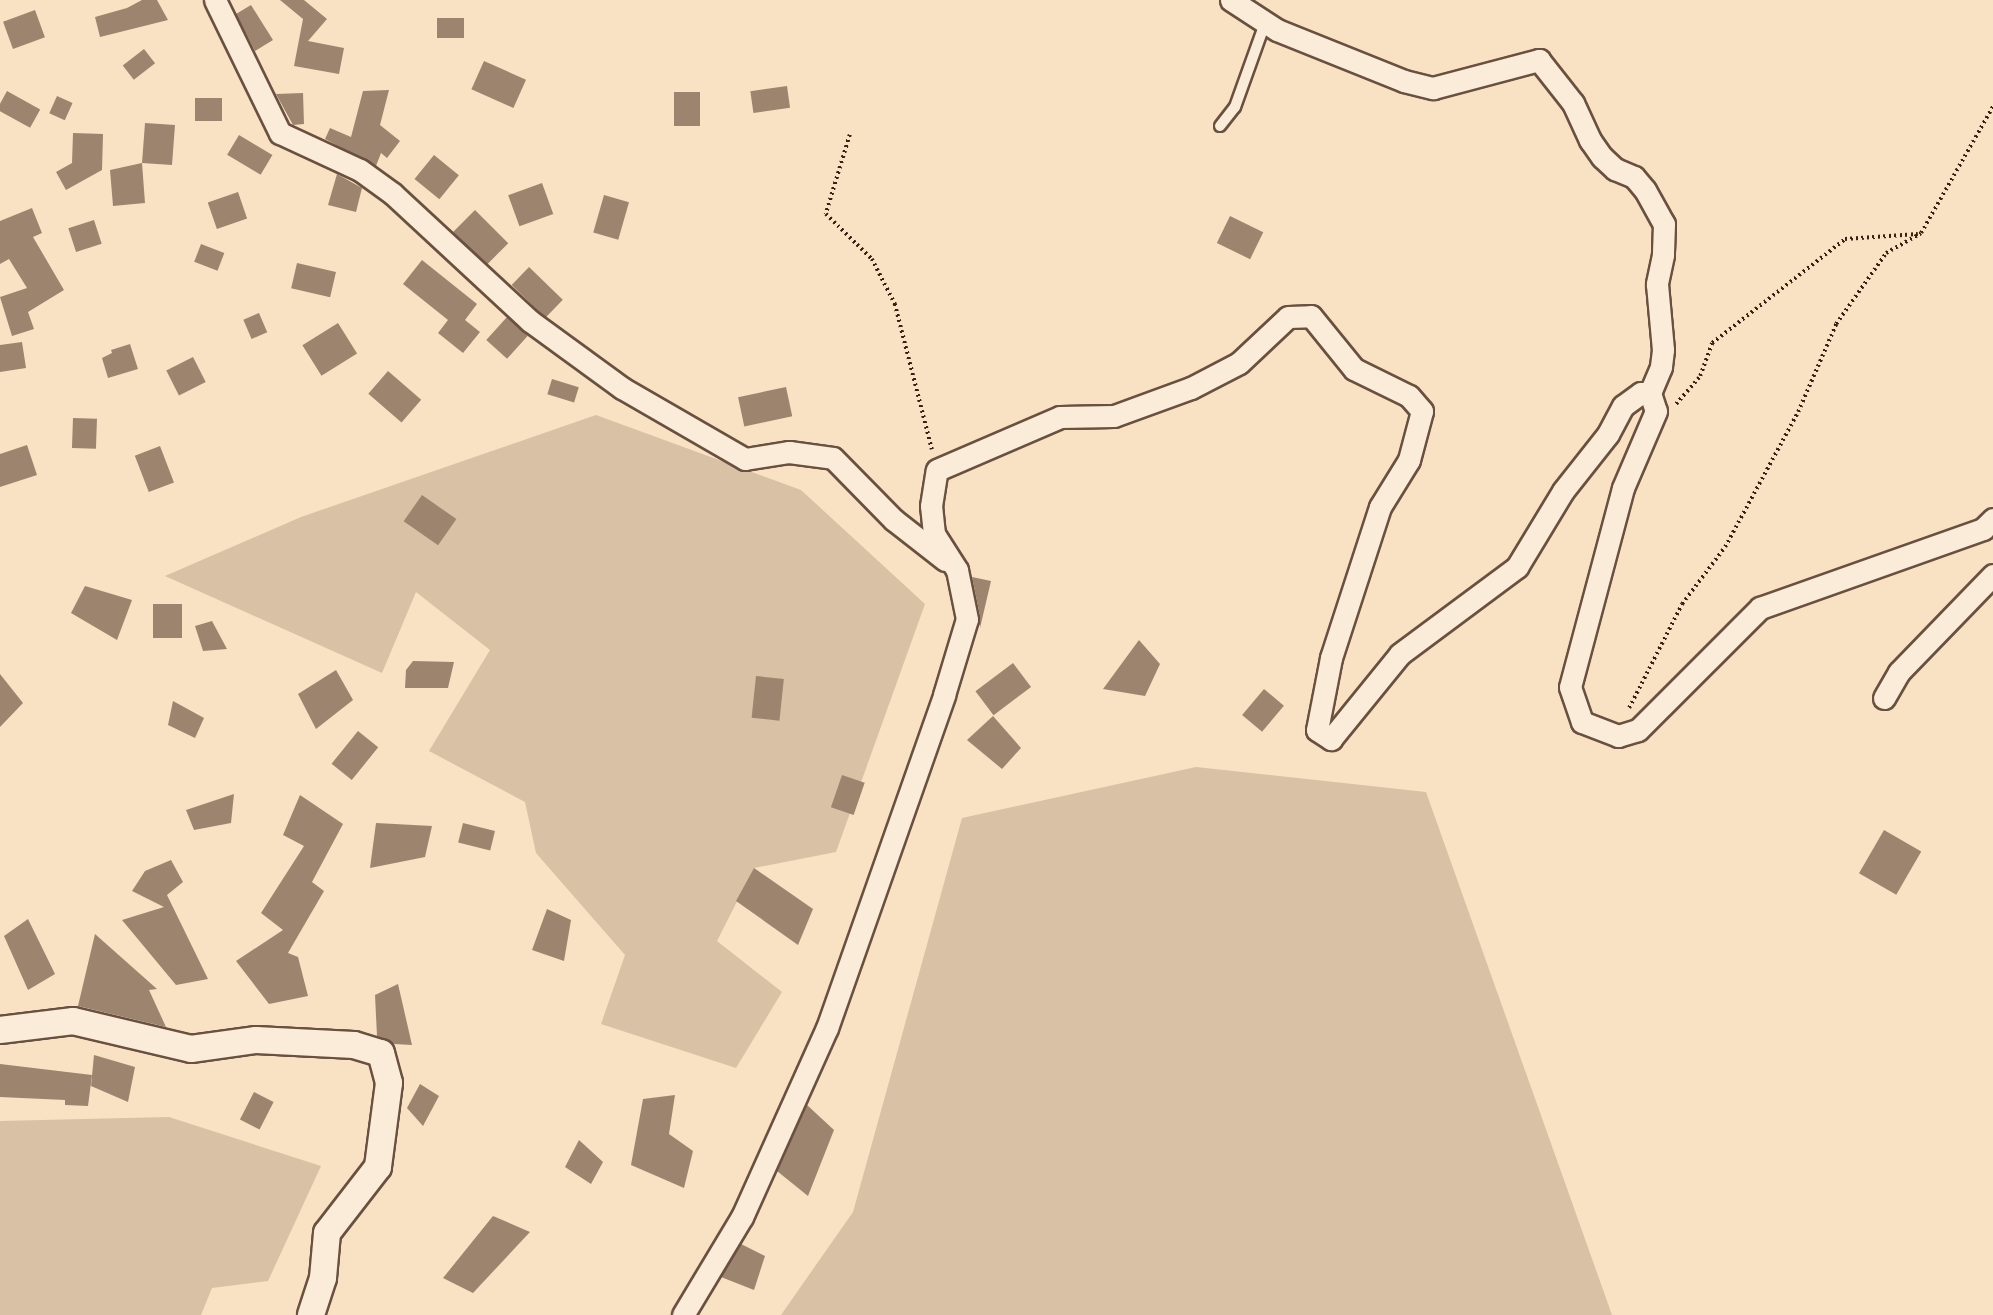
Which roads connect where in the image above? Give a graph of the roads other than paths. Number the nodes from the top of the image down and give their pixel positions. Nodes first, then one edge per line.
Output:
1 (215, 0) edge
2 (1231, 0) edge
3 (1265, 23) junction
4 (1220, 126) dead end
5 (1650, 393) junction
6 (1993, 519) edge
7 (957, 570) junction
8 (1993, 575) edge
9 (1884, 698) dead end
10 (0, 1030) edge
11 (311, 1315) edge
12 (682, 1315) edge

1 - 7 street
2 - 3 street
3 - 4 lane
3 - 5 street
5 - 6 street
5 - 7 street
7 - 12 street
8 - 9 street
10 - 11 street

